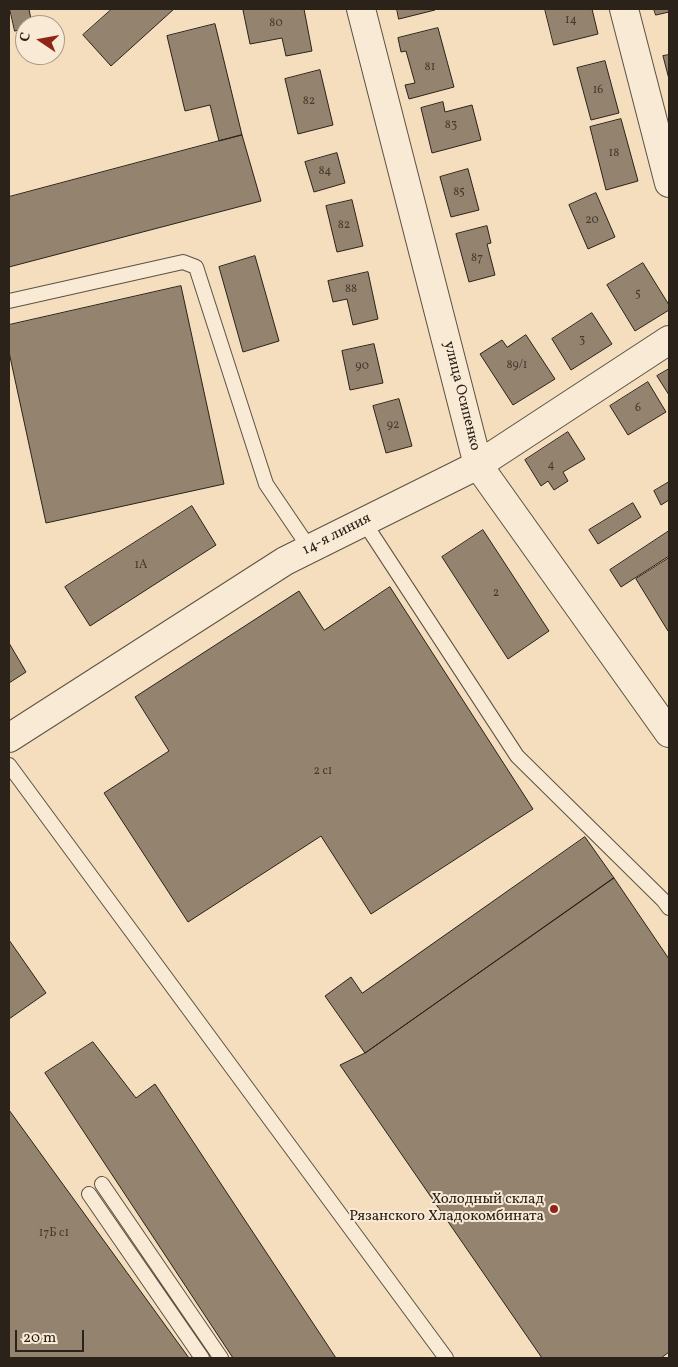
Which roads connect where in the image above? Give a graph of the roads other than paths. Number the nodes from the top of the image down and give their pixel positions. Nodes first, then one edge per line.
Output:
1 (361, 9) edge
2 (624, 9) edge
3 (669, 183) edge
4 (9, 302) edge
5 (669, 340) edge
6 (478, 464) junction
7 (364, 522) junction
8 (310, 548) junction
9 (669, 733) edge
10 (9, 738) edge
11 (9, 765) edge
12 (669, 908) edge
13 (102, 1184) dead end
14 (89, 1194) dead end
15 (202, 1358) edge
16 (221, 1358) edge
17 (446, 1358) edge

1 - 6 street, улица Осипенко
2 - 3 street
4 - 8 lane
5 - 6 street, 14-я линия
6 - 7 street, 14-я линия
6 - 9 street, улица Осипенко
7 - 8 street, 14-я линия
7 - 12 lane
8 - 10 street, 14-я линия
11 - 17 lane
13 - 16 lane
14 - 15 lane

